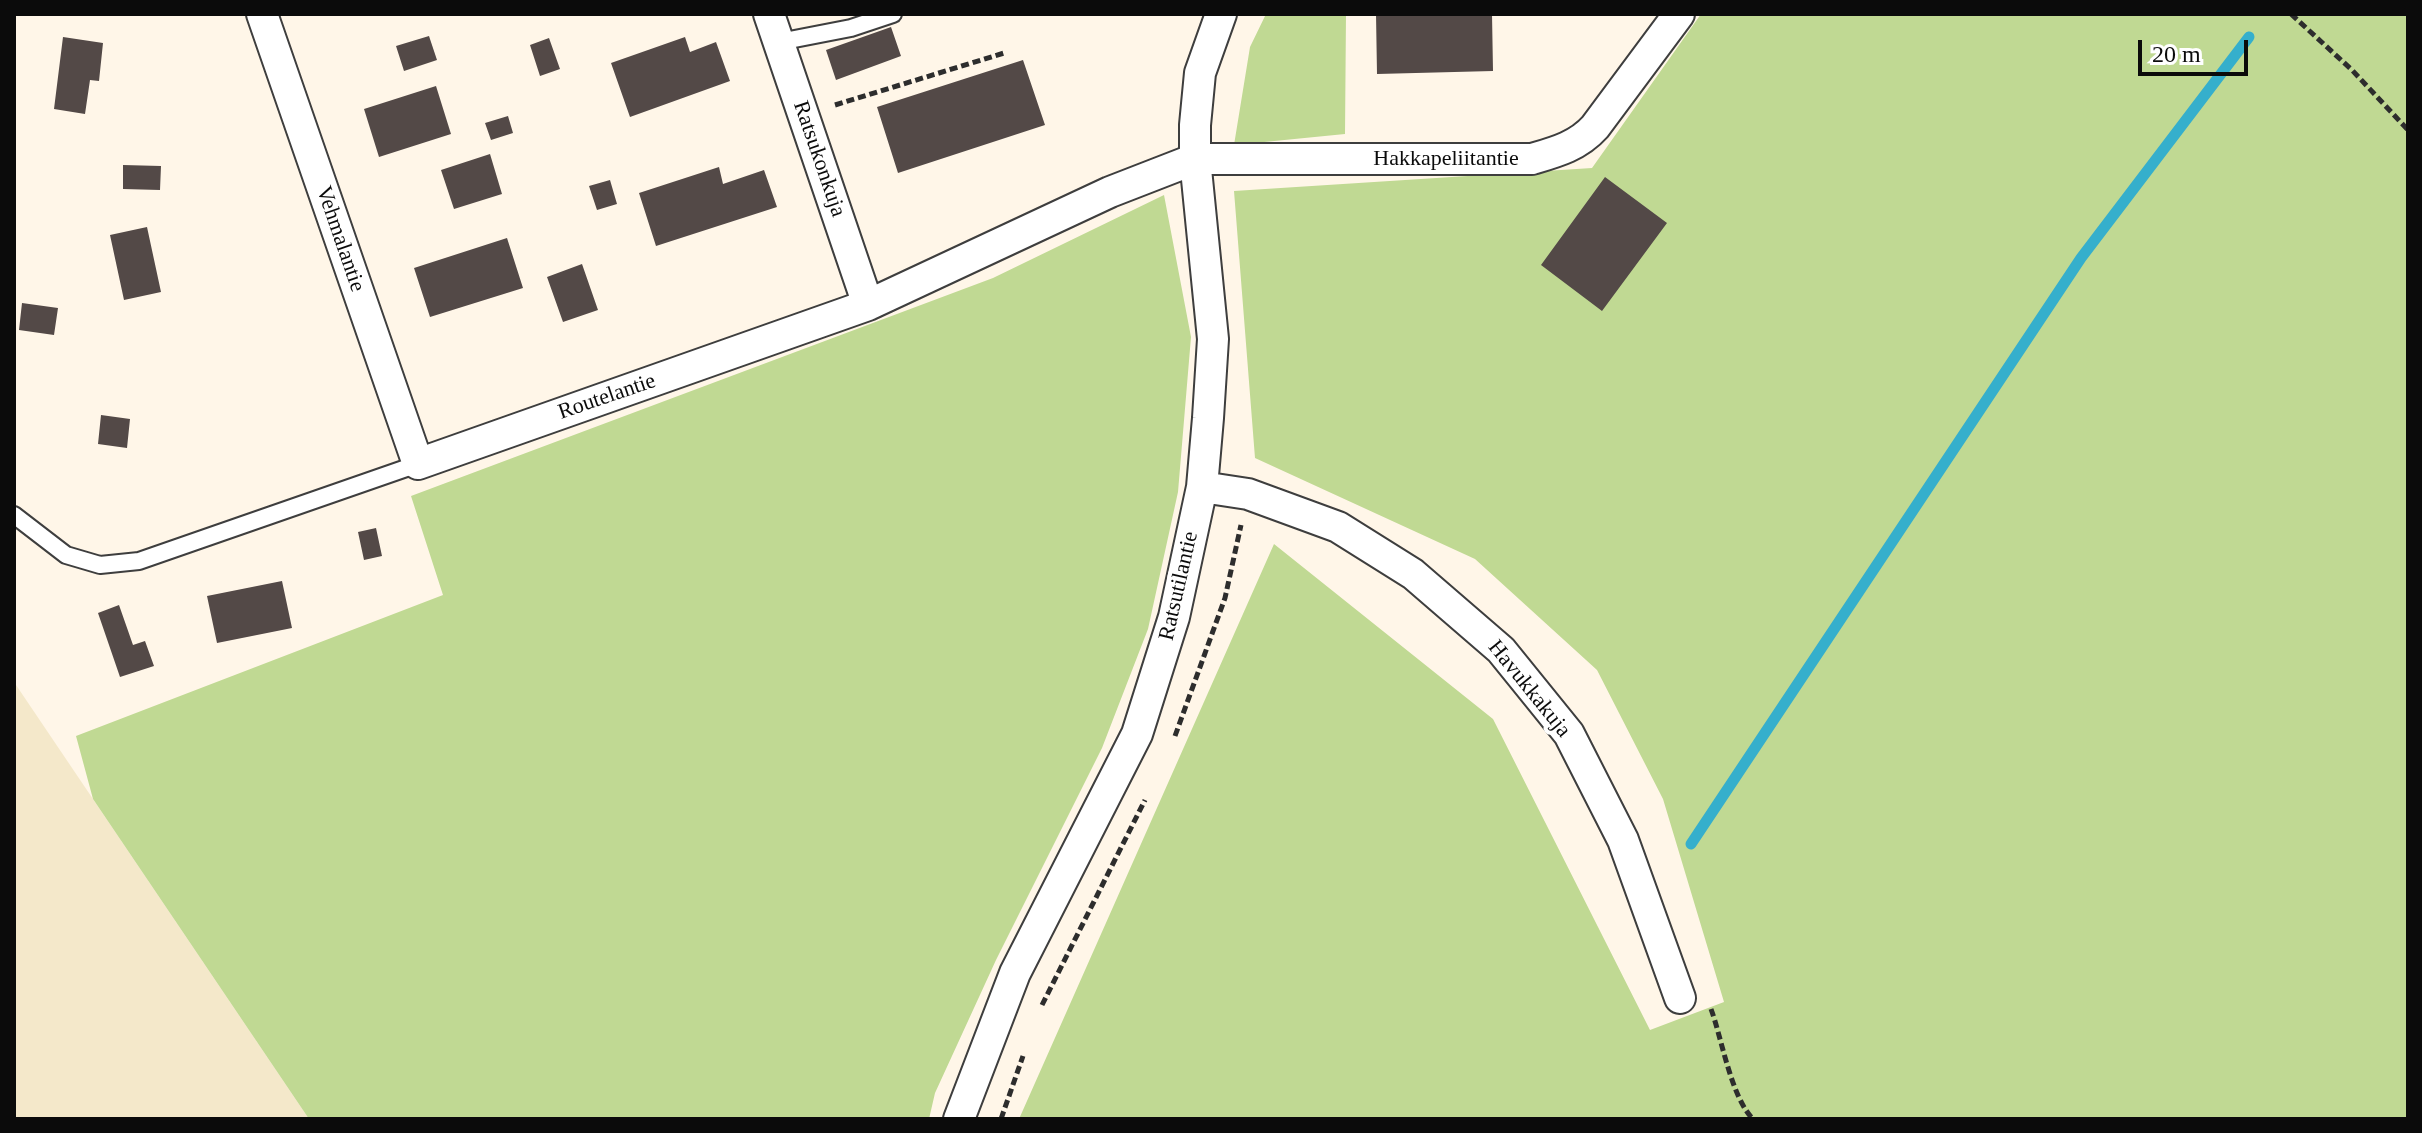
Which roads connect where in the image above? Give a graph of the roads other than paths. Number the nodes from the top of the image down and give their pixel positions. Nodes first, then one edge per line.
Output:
1 (262, 14) edge
2 (893, 14) edge
3 (1221, 14) edge
4 (1679, 14) edge
5 (774, 28) edge
6 (1195, 159) junction
7 (868, 305) junction
8 (418, 464) junction
9 (1202, 487) junction
10 (14, 515) edge
11 (1680, 998) dead end
12 (959, 1119) edge

1 - 8 street, Vehmalantie
2 - 5 lane
3 - 6 street, Ratsutilantie
4 - 6 street, Hakkapeliitantie
5 - 7 street, Ratsukonkuja
6 - 7 street, Routelantie
6 - 9 street, Ratsutilantie
7 - 8 street, Routelantie
8 - 10 lane, Routelantie
9 - 11 street, Havukkakuja
9 - 12 street, Ratsutilantie

